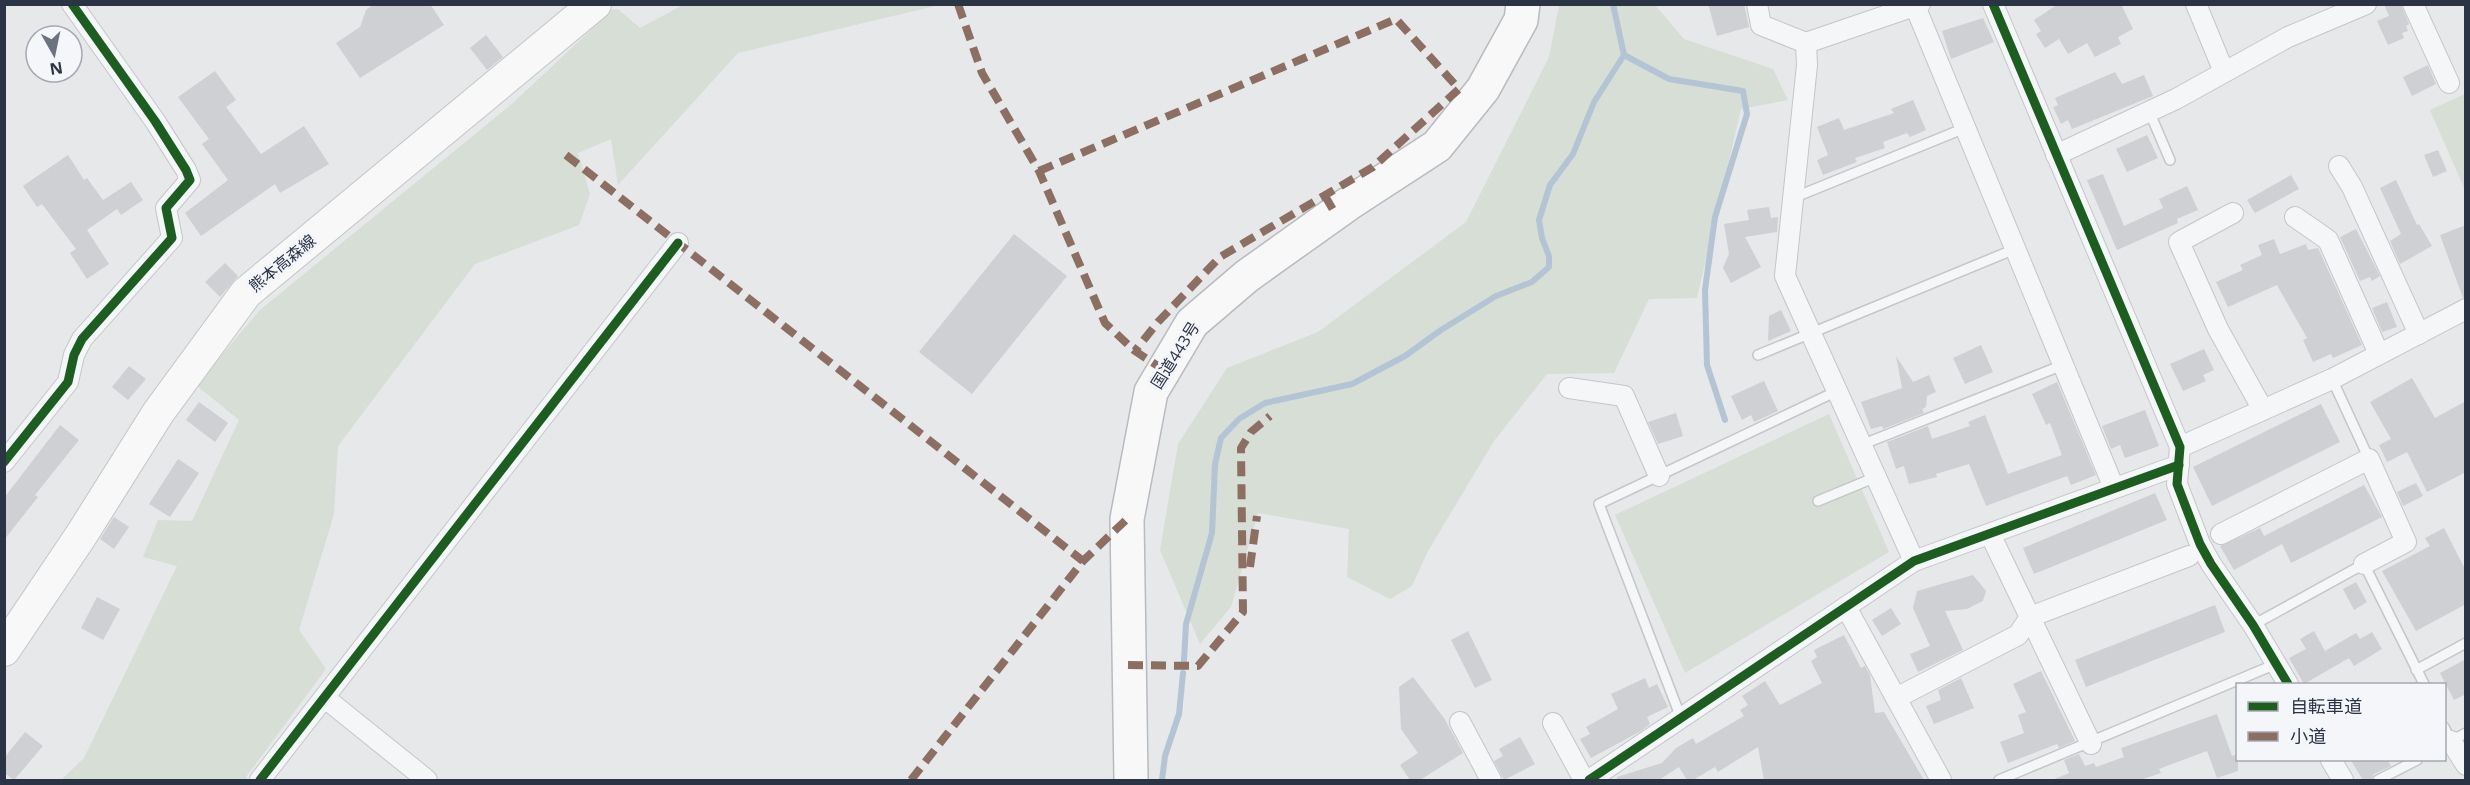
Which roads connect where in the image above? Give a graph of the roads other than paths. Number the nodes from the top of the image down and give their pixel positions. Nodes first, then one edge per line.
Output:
1 (72, 4) edge
2 (595, 4) edge
3 (1523, 4) edge
4 (1756, 4) edge
5 (1993, 4) edge
6 (2196, 4) edge
7 (2366, 4) edge
8 (2413, 4) edge
9 (1917, 5) edge
10 (1806, 43) junction
11 (2224, 72) junction
12 (2450, 83) dead end
13 (2149, 111) junction
14 (1965, 128) junction
15 (2056, 155) junction
16 (2170, 160) dead end
17 (2339, 166) dead end
18 (1793, 198) junction
19 (2233, 213) dead end
20 (2295, 217) dead end
21 (678, 243) dead end
22 (2015, 249) junction
23 (2466, 309) edge
24 (1811, 332) junction
25 (2419, 334) junction
26 (2379, 354) junction
27 (1758, 355) dead end
28 (2063, 365) junction
29 (2332, 379) junction
30 (1569, 388) dead end
31 (1838, 391) junction
32 (2263, 410) junction
33 (1862, 445) junction
34 (2179, 456) junction
35 (2368, 459) junction
36 (4, 462) edge
37 (1659, 476) junction
38 (1876, 477) junction
39 (2114, 488) junction
40 (1818, 501) dead end
41 (1990, 534) junction
42 (2221, 534) dead end
43 (2189, 556) dead end
44 (1914, 561) junction
45 (2364, 564) junction
46 (1846, 607) junction
47 (2030, 617) junction
48 (2253, 625) junction
49 (2466, 643) edge
50 (4, 650) edge
51 (2276, 664) junction
52 (2416, 669) junction
53 (2287, 683) edge
54 (2423, 683) edge
55 (325, 698) junction
56 (1896, 698) junction
57 (1681, 718) junction
58 (1460, 722) dead end
59 (1553, 723) dead end
60 (2452, 736) edge
61 (2091, 744) junction
62 (2332, 761) edge
63 (2413, 761) edge
64 (2466, 765) edge
65 (260, 780) edge
66 (427, 780) edge
67 (1131, 780) edge
68 (1491, 780) edge
69 (1586, 780) edge
70 (1941, 780) edge
71 (1999, 780) edge
72 (2343, 780) edge
73 (2378, 780) edge

1 - 36 street
2 - 50 main road, 熊本高森線
3 - 67 highway, 国道443号
4 - 10 street
5 - 15 street
6 - 11 street
7 - 11 street
8 - 12 street
9 - 10 street
9 - 14 street
10 - 18 street
11 - 13 street
13 - 15 street
13 - 16 lane
14 - 18 lane
14 - 22 street
15 - 34 street
17 - 25 street
18 - 24 street
19 - 32 street
20 - 26 street
21 - 55 street
22 - 24 lane
22 - 28 street
23 - 25 street
24 - 27 lane
24 - 31 street
25 - 26 street
26 - 29 street
28 - 33 lane
28 - 39 street
29 - 32 street
29 - 35 lane
30 - 37 street
31 - 33 street
31 - 37 lane
32 - 34 street
33 - 38 street
34 - 39 street
34 - 48 street
35 - 42 street
35 - 45 street
37 - 57 lane
38 - 40 lane
38 - 44 street
39 - 41 street
41 - 44 street
41 - 47 street
43 - 47 street
44 - 46 street
45 - 48 lane
45 - 52 lane
46 - 56 street
46 - 57 street
47 - 56 street
47 - 61 street
48 - 51 street
49 - 52 lane
51 - 53 street
51 - 61 lane
52 - 54 lane
55 - 65 street
55 - 66 street
56 - 70 street
57 - 69 street
58 - 68 street
59 - 69 street
60 - 64 street
61 - 71 lane
62 - 72 street
63 - 73 lane

